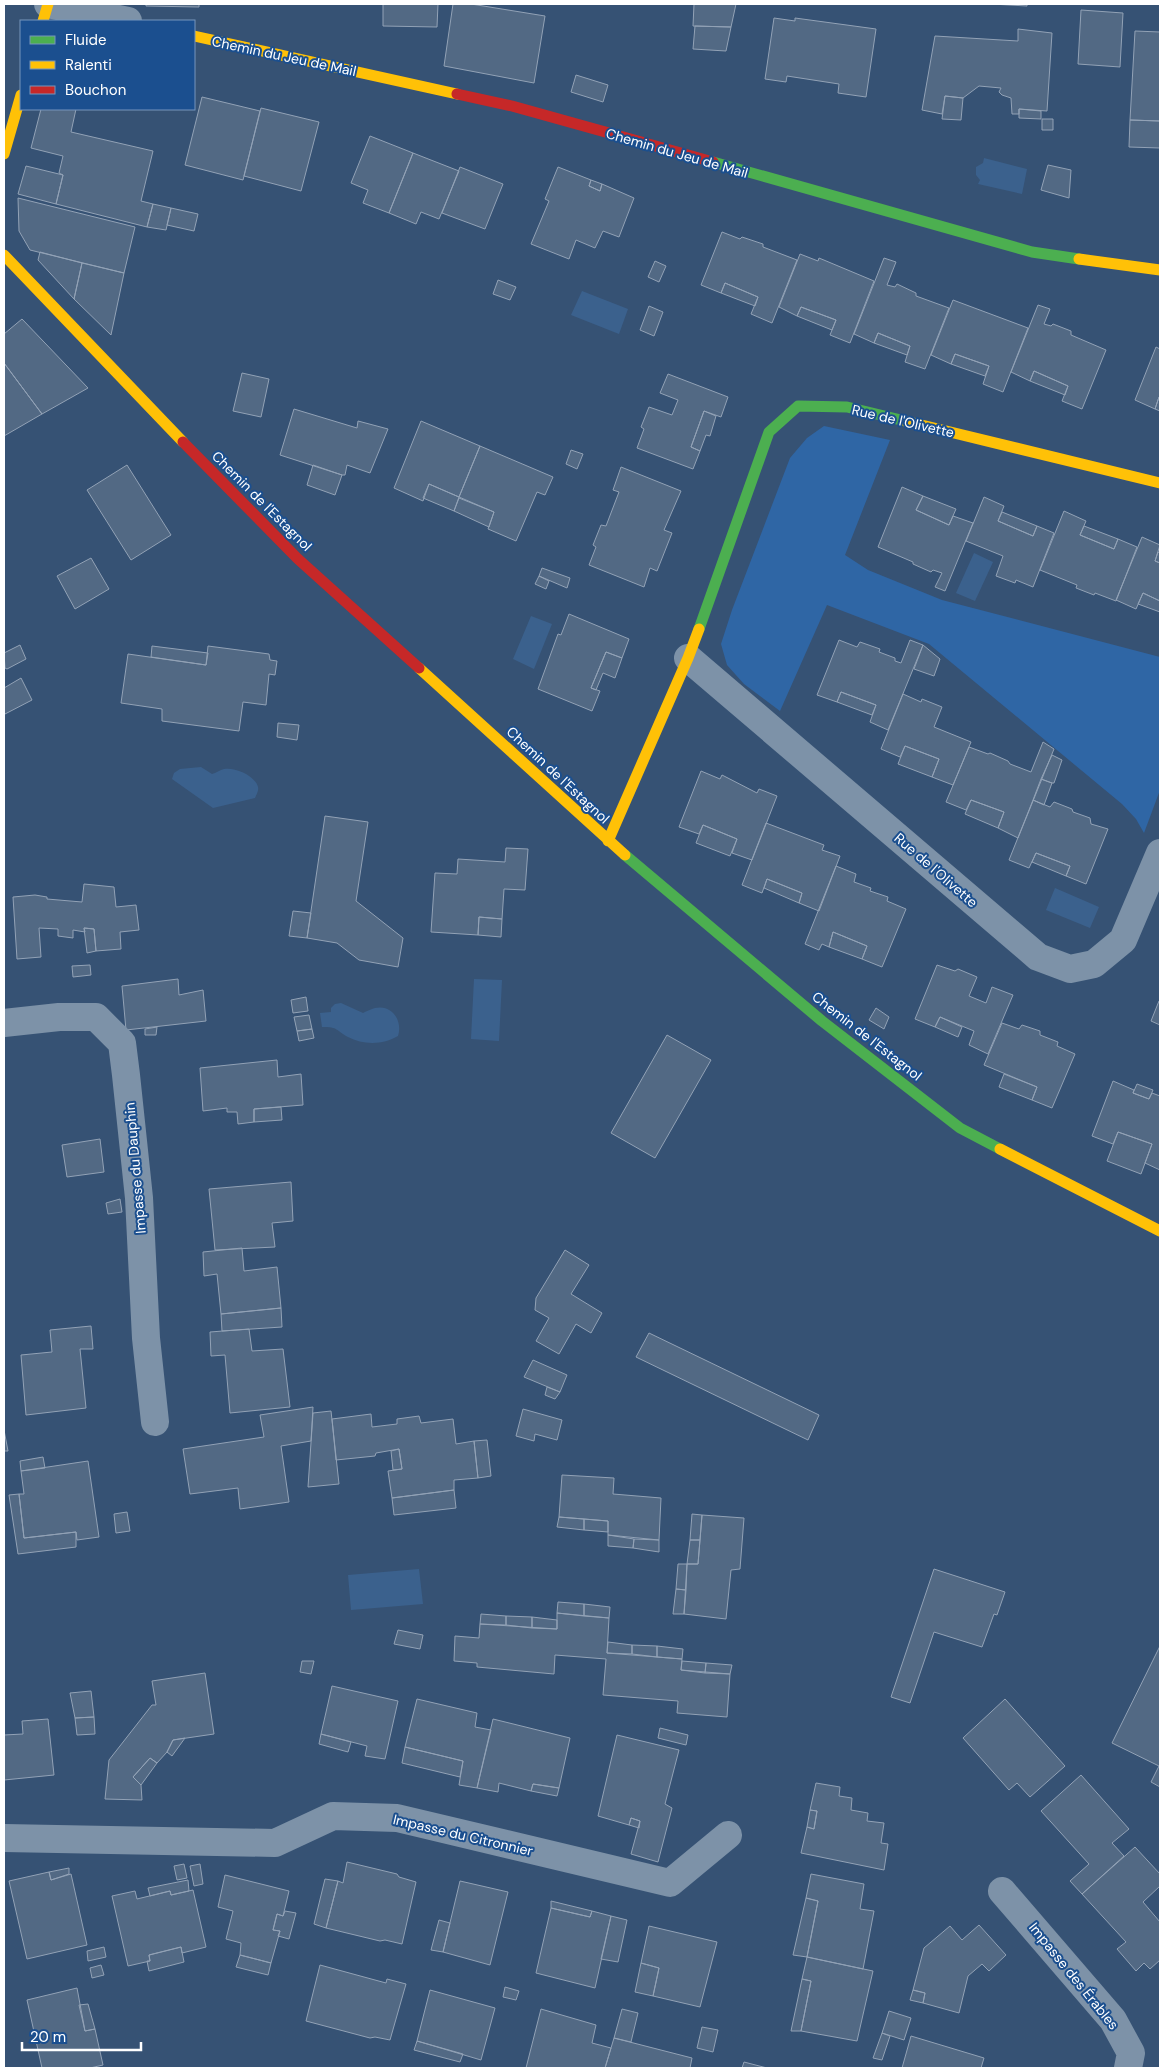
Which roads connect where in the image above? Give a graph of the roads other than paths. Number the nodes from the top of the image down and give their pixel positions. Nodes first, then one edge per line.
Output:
1 (48, 4) edge
2 (43, 20) edge
3 (123, 20) edge
4 (195, 36) edge
5 (20, 98) edge
6 (4, 154) edge
7 (4, 255) edge
8 (1160, 270) edge
9 (1160, 483) edge
10 (688, 658) junction
11 (608, 841) junction
12 (1160, 853) edge
13 (4, 1023) edge
14 (1160, 1231) edge
15 (155, 1422) dead end
16 (728, 1835) dead end
17 (4, 1838) edge
18 (1002, 1891) dead end
19 (1128, 2068) edge

1 - 2 street
1 - 3 street
4 - 8 street, Chemin du Jeu de Mail
5 - 6 street
7 - 11 street, Chemin de l'Estagnol
9 - 10 street, Rue de l'Olivette
10 - 11 street, Rue de l'Olivette
10 - 12 street, Rue de l'Olivette
11 - 14 street, Chemin de l'Estagnol
13 - 15 street, Impasse du Dauphin
16 - 17 street, Impasse du Citronnier
18 - 19 street, Impasse des Érables

